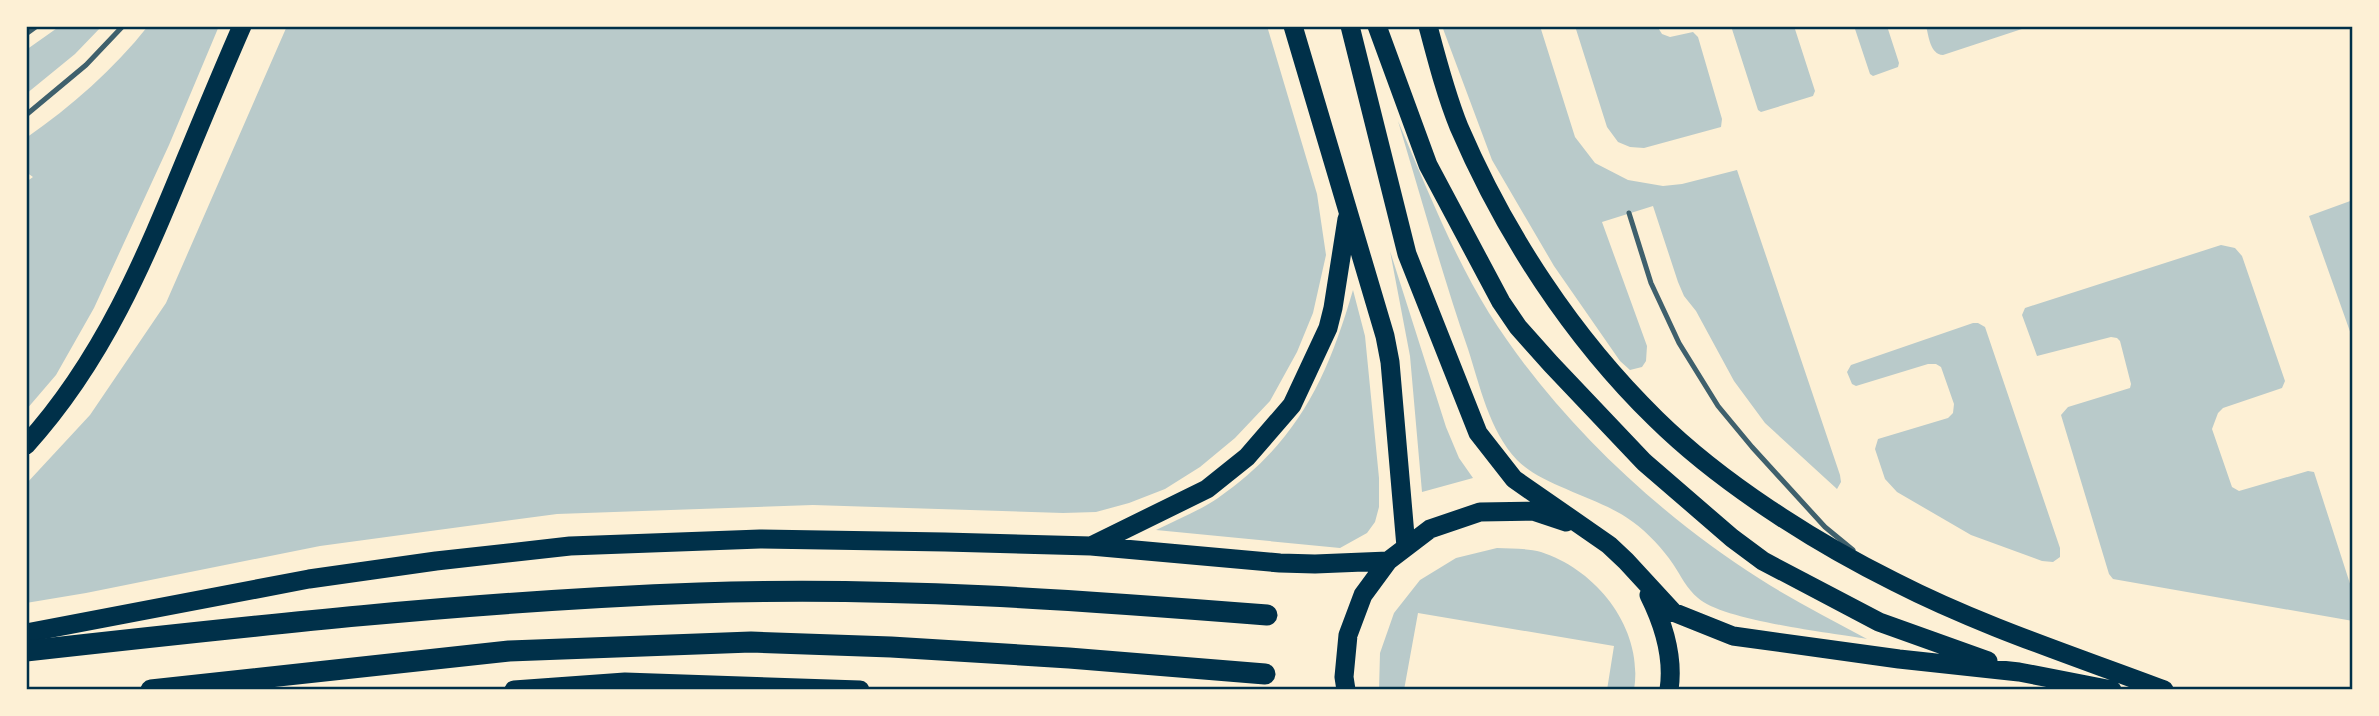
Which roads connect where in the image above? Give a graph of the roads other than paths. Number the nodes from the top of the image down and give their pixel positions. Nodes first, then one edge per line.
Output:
1 (37, 26) edge
2 (123, 26) edge
3 (242, 26) edge
4 (1293, 26) edge
5 (1350, 26) edge
6 (1377, 26) edge
7 (1428, 26) edge
8 (26, 34) edge
9 (26, 115) edge
10 (1629, 213) dead end
11 (1348, 215) junction
12 (26, 445) edge
13 (1583, 528) junction
14 (1091, 546) junction
15 (1406, 547) junction
16 (1388, 561) junction
17 (1641, 579) junction
18 (1894, 582) junction
19 (1267, 615) dead end
20 (26, 633) edge
21 (26, 650) edge
22 (2019, 672) junction
23 (1265, 674) dead end
24 (151, 690) edge
25 (514, 690) edge
26 (860, 690) edge
27 (1346, 690) edge
28 (1669, 690) edge
29 (2112, 690) edge
30 (2164, 690) edge

1 - 8 lane
2 - 9 lane
3 - 12 highway
4 - 11 highway
5 - 13 highway
6 - 22 highway
7 - 18 highway
10 - 18 lane
11 - 14 highway
11 - 15 highway
13 - 15 highway
13 - 17 highway
14 - 16 highway
14 - 20 highway
15 - 16 highway
16 - 27 highway
17 - 22 highway
17 - 28 highway
18 - 30 highway
19 - 21 highway
22 - 29 highway
23 - 24 highway
25 - 26 highway

